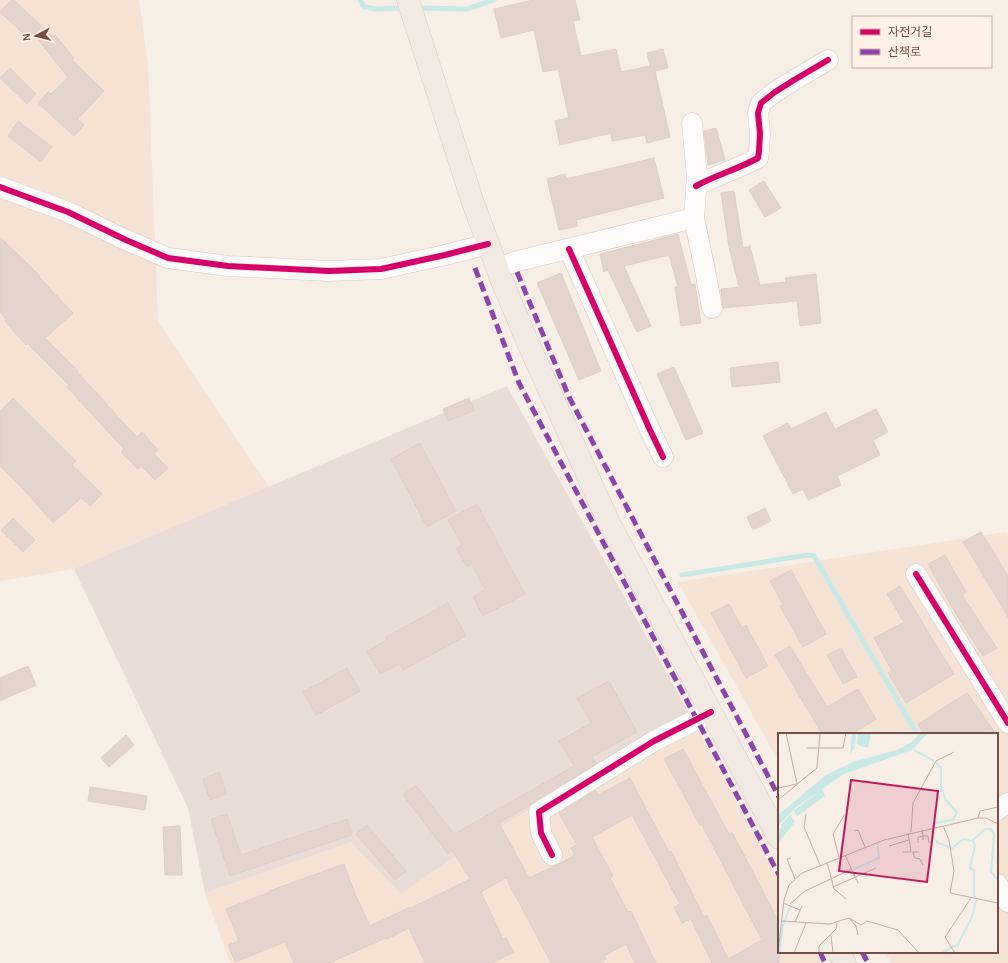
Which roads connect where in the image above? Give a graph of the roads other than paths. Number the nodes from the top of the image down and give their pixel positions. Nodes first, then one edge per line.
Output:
1 (408, 0) edge
2 (828, 60) dead end
3 (692, 123) dead end
4 (0, 186) edge
5 (696, 186) junction
6 (694, 218) junction
7 (488, 244) junction
8 (569, 249) junction
9 (497, 268) junction
10 (712, 308) dead end
11 (663, 457) dead end
12 (916, 574) dead end
13 (711, 712) junction
14 (1008, 723) edge
15 (1008, 803) edge
16 (998, 809) edge
17 (778, 836) edge
18 (552, 855) dead end
19 (998, 886) edge
20 (1008, 902) edge
21 (840, 953) edge
22 (845, 963) edge

1 - 7 main road
2 - 5 street
3 - 5 street
4 - 7 street
5 - 6 street
6 - 8 street
6 - 10 street
7 - 9 main road
8 - 9 street
8 - 11 street
9 - 13 main road
12 - 14 street
13 - 17 main road
13 - 18 street
15 - 16 street
19 - 20 street
21 - 22 main road

